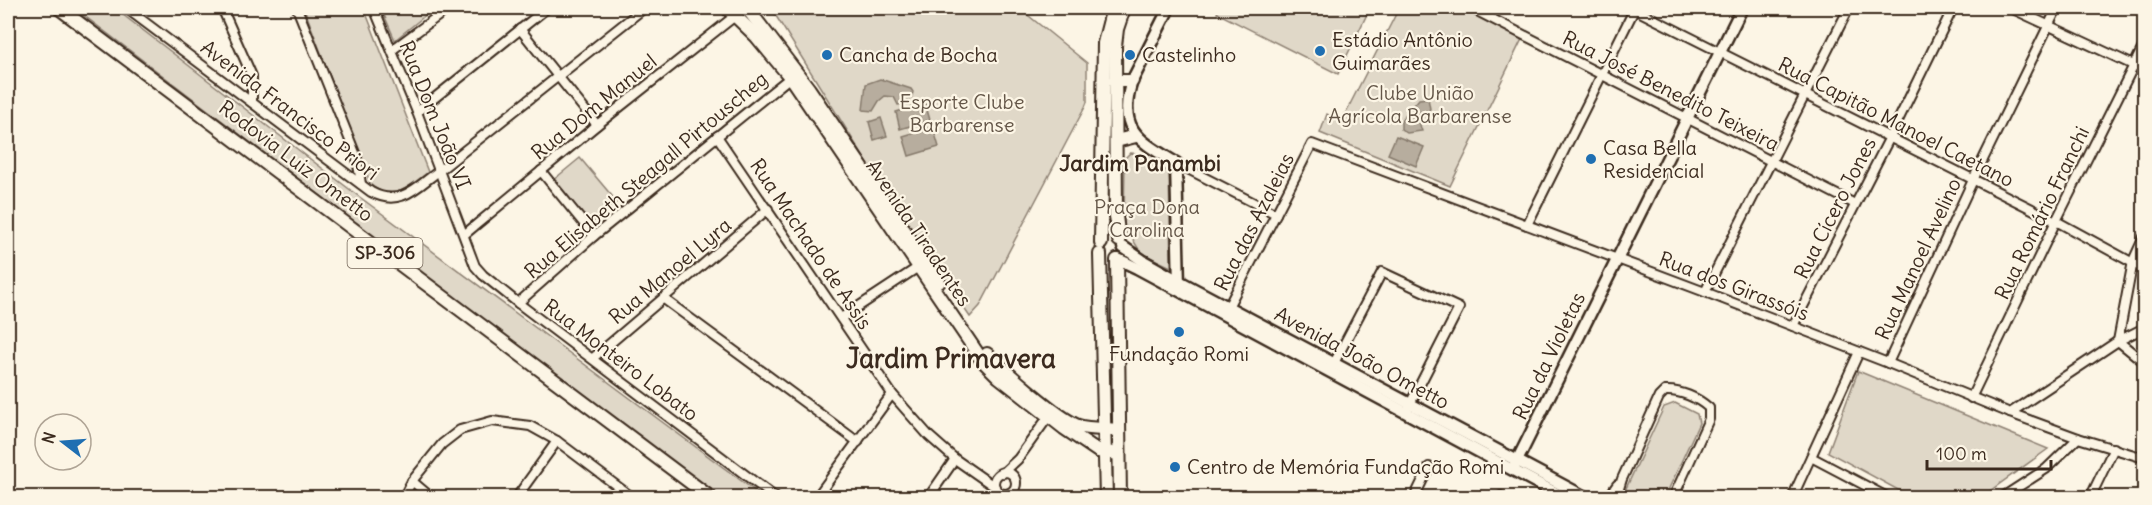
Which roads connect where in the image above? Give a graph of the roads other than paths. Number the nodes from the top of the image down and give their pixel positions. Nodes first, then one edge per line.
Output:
1 (59, 8) edge
2 (222, 8) edge
3 (297, 8) edge
4 (374, 8) edge
5 (547, 8) edge
6 (644, 8) edge
7 (746, 8) edge
8 (1113, 8) edge
9 (1124, 8) edge
10 (1169, 8) edge
11 (1471, 8) edge
12 (1634, 8) edge
13 (1742, 8) edge
14 (1849, 8) edge
15 (1953, 8) edge
16 (2011, 8) edge
17 (2058, 8) edge
18 (131, 9) edge
19 (445, 9) edge
20 (731, 12) edge
21 (2049, 25) junction
22 (520, 29) junction
23 (2145, 45) edge
24 (392, 50) junction
25 (1720, 51) junction
26 (2134, 66) junction
27 (2145, 70) edge
28 (793, 74) junction
29 (557, 75) junction
30 (1602, 75) junction
31 (1114, 81) junction
32 (1132, 81) junction
33 (1804, 94) junction
34 (252, 102) junction
35 (417, 112) junction
36 (1687, 118) junction
37 (597, 125) junction
38 (717, 136) junction
39 (1136, 136) junction
40 (1890, 137) junction
41 (1116, 141) junction
42 (1312, 144) joint
43 (1770, 161) junction
44 (1176, 163) junction
45 (440, 170) junction
46 (541, 171) junction
47 (1973, 180) junction
48 (361, 184) junction
49 (1855, 204) junction
50 (768, 209) junction
51 (1276, 214) junction
52 (2056, 221) junction
53 (1527, 225) junction
54 (465, 234) junction
55 (594, 236) junction
56 (2145, 237) edge
57 (1121, 244) junction
58 (1101, 249) junction
59 (1617, 259) junction
60 (1118, 260) junction
61 (2133, 261) junction
62 (922, 264) junction
63 (2145, 269) edge
64 (1179, 286) junction
65 (1705, 292) junction
66 (664, 299) junction
67 (518, 303) junction
68 (1226, 311) junction
69 (841, 318) junction
70 (1793, 326) junction
71 (2145, 328) edge
72 (2118, 341) junction
73 (1859, 352) junction
74 (593, 358) junction
75 (2145, 362) edge
76 (1888, 363) junction
77 (1332, 368) junction
78 (892, 394) junction
79 (1971, 398) junction
80 (1408, 408) junction
81 (1051, 413) junction
82 (2010, 413) junction
83 (1105, 428) junction
84 (1119, 430) junction
85 (2078, 438) junction
86 (557, 441) junction
87 (1084, 441) junction
88 (858, 442) junction
89 (2114, 448) junction
90 (1105, 453) junction
91 (1119, 454) junction
92 (1811, 457) junction
93 (2145, 458) edge
94 (955, 459) junction
95 (1018, 459) junction
96 (1515, 465) junction
97 (1429, 467) dead end
98 (1105, 472) junction
99 (977, 474) junction
100 (1000, 475) junction
101 (1013, 476) junction
102 (1622, 479) junction
103 (412, 481) junction
104 (995, 487) junction
105 (1014, 493) edge
106 (1004, 496) edge
107 (404, 498) edge
108 (432, 498) edge
109 (516, 498) edge
110 (633, 498) edge
111 (711, 498) edge
112 (776, 498) edge
113 (816, 498) edge
114 (928, 498) edge
115 (1106, 498) edge
116 (1120, 498) edge
117 (1414, 498) edge
118 (1564, 498) edge
119 (1587, 498) edge
120 (1608, 498) edge
121 (1616, 498) edge
122 (1673, 498) edge
123 (1792, 498) edge
124 (1889, 498) edge
125 (2001, 498) edge
126 (2090, 498) edge

1 - 111 main road, Rodovia Luiz Ometto / SP-306
2 - 34 street
3 - 48 street
4 - 24 street, Rua Dom João VI
5 - 22 street
6 - 29 street, Avenida Francisco Priori
7 - 20 street, Rua Dom Manuel
7 - 28 main road, Avenida Tiradentes
8 - 58 main road
9 - 31 main road
10 - 32 street
11 - 30 street, Rua José Benedito Teixeira
12 - 25 street, Rua Capitão Manoel Caetano
12 - 30 street
13 - 25 street, Rua da Violetas
14 - 33 street
15 - 40 street, Rua Cícero Jones
16 - 21 street
17 - 21 street, Rua Manoel Avelino
18 - 34 street, Avenida Francisco Priori
19 - 24 street
20 - 28 main road, Avenida Tiradentes
20 - 37 street, Rua Dom Manuel
21 - 26 street
21 - 47 street, Rua Manoel Avelino
22 - 29 street
22 - 35 street
23 - 26 street, Rua Romário Franchi
24 - 35 street, Rua Dom João VI
25 - 33 street, Rua Capitão Manoel Caetano
25 - 36 street, Rua da Violetas
26 - 27 street
26 - 52 street, Rua Romário Franchi
28 - 38 street, Rua Elisabeth Steagall Pirtouscheg
28 - 62 main road, Avenida Tiradentes
29 - 37 street
29 - 45 street, Avenida Francisco Priori
30 - 36 street, Rua José Benedito Teixeira
30 - 53 street
31 - 32 main road
31 - 41 main road
32 - 39 street
33 - 40 street, Rua Capitão Manoel Caetano
33 - 43 street
34 - 48 street, Avenida Francisco Priori
35 - 45 street, Rua Dom João VI
36 - 43 street, Rua José Benedito Teixeira
36 - 59 street, Rua da Violetas
37 - 46 street, Rua Dom Manuel
38 - 50 street, Rua Machado de Assis
38 - 55 street, Rua Elisabeth Steagall Pirtouscheg
39 - 41 main road
39 - 44 street
40 - 47 street, Rua Capitão Manoel Caetano
40 - 49 street, Rua Cícero Jones
41 - 57 main road
42 - 51 street, Rua das Azaleias
42 - 53 street, Rua dos Girassóis
43 - 49 street, Rua José Benedito Teixeira
43 - 65 street
44 - 51 street
44 - 64 street
45 - 48 street, Avenida Francisco Priori
45 - 54 street, Rua Dom João VI
46 - 54 street, Rua Dom Manuel
46 - 55 street
47 - 52 street, Rua Capitão Manoel Caetano
47 - 76 street, Rua Manoel Avelino
49 - 70 street, Rua Cícero Jones
50 - 66 street, Rua Manoel Lyra
50 - 69 street, Rua Machado de Assis
51 - 68 street, Rua das Azaleias
52 - 61 street, Rua Capitão Manoel Caetano
52 - 79 street, Rua Romário Franchi
53 - 59 street, Rua dos Girassóis
54 - 67 street, Rua Monteiro Lobato
55 - 67 street, Rua Elisabeth Steagall Pirtouscheg
56 - 61 street
57 - 58 main road
57 - 60 main road
57 - 64 street, Avenida João Ometto
58 - 60 main road
58 - 83 main road
59 - 65 street, Rua dos Girassóis
59 - 96 street, Rua da Violetas
60 - 64 street, Avenida João Ometto
60 - 84 main road
61 - 63 street, Rua Capitão Manoel Caetano
61 - 72 street
62 - 69 street
62 - 81 main road, Avenida Tiradentes
64 - 68 street, Avenida João Ometto
65 - 70 street, Rua dos Girassóis
66 - 74 street, Rua Manoel Lyra
66 - 88 street
67 - 74 street, Rua Monteiro Lobato
68 - 77 street, Avenida João Ometto
69 - 78 street, Rua Machado de Assis
70 - 73 street, Rua dos Girassóis
71 - 72 street
72 - 75 street
72 - 82 street
73 - 76 street, Rua dos Girassóis
73 - 92 street
74 - 112 street, Rua Monteiro Lobato
76 - 79 street, Rua dos Girassóis
77 - 80 street, Avenida João Ometto
77 - 80 street
78 - 88 street
78 - 94 street, Rua Machado de Assis
79 - 82 street, Rua dos Girassóis
80 - 96 street, Avenida João Ometto
81 - 83 main road, Avenida Tiradentes
81 - 87 main road, Avenida Tiradentes
81 - 95 street
82 - 85 street, Rua dos Girassóis
83 - 84 main road, Avenida Tiradentes
83 - 90 main road
84 - 91 main road
85 - 89 street, Rua dos Girassóis
85 - 125 street
86 - 103 street
86 - 109 street
86 - 110 street
87 - 90 main road, Avenida Tiradentes
87 - 98 main road
88 - 113 street
89 - 93 street, Rua dos Girassóis
89 - 126 street
90 - 91 main road
90 - 98 main road
91 - 116 main road
92 - 123 street
92 - 124 street
94 - 99 street, Rua Machado de Assis
94 - 114 street
95 - 100 street
95 - 101 street
96 - 118 street, Avenida João Ometto
96 - 119 street, Avenida João Ometto
97 - 117 street
98 - 115 main road
99 - 100 street, Rua Machado de Assis
99 - 104 street, Rua Machado de Assis
100 - 101 street
100 - 104 street
101 - 105 street
102 - 120 street
102 - 121 street
102 - 122 street
103 - 107 street
103 - 108 street
104 - 106 street
105 - 106 street

